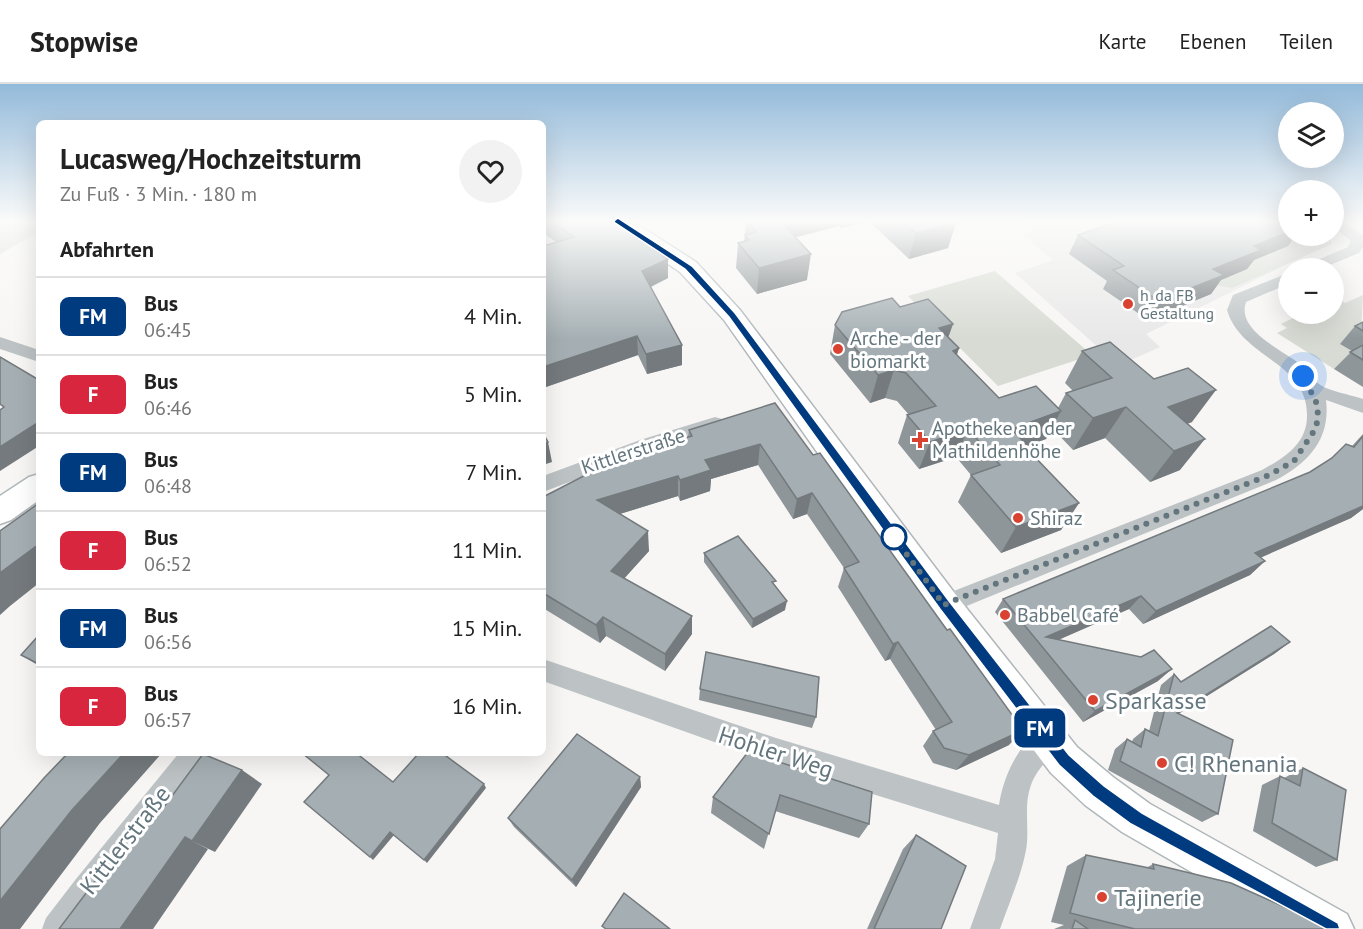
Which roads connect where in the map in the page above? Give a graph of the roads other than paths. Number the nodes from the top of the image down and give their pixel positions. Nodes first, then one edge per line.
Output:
1 (679, 260) edge
2 (1278, 282) edge
3 (0, 343) edge
4 (36, 355) edge
5 (1310, 388) junction
6 (1363, 406) edge
7 (733, 419) edge
8 (546, 483) edge
9 (36, 487) edge
10 (0, 512) edge
11 (944, 605) junction
12 (546, 671) edge
13 (1048, 739) junction
14 (194, 756) edge
15 (1012, 823) junction
16 (57, 929) edge
17 (985, 929) edge
18 (1332, 929) edge

1 - 11 main road
2 - 5 street
3 - 4 street
5 - 6 street
5 - 11 street
7 - 8 street, Kittlerstraße
9 - 10 main road
11 - 13 main road
12 - 15 street, Hohler Weg
13 - 15 street
13 - 18 main road
14 - 16 street, Kittlerstraße
15 - 17 street

